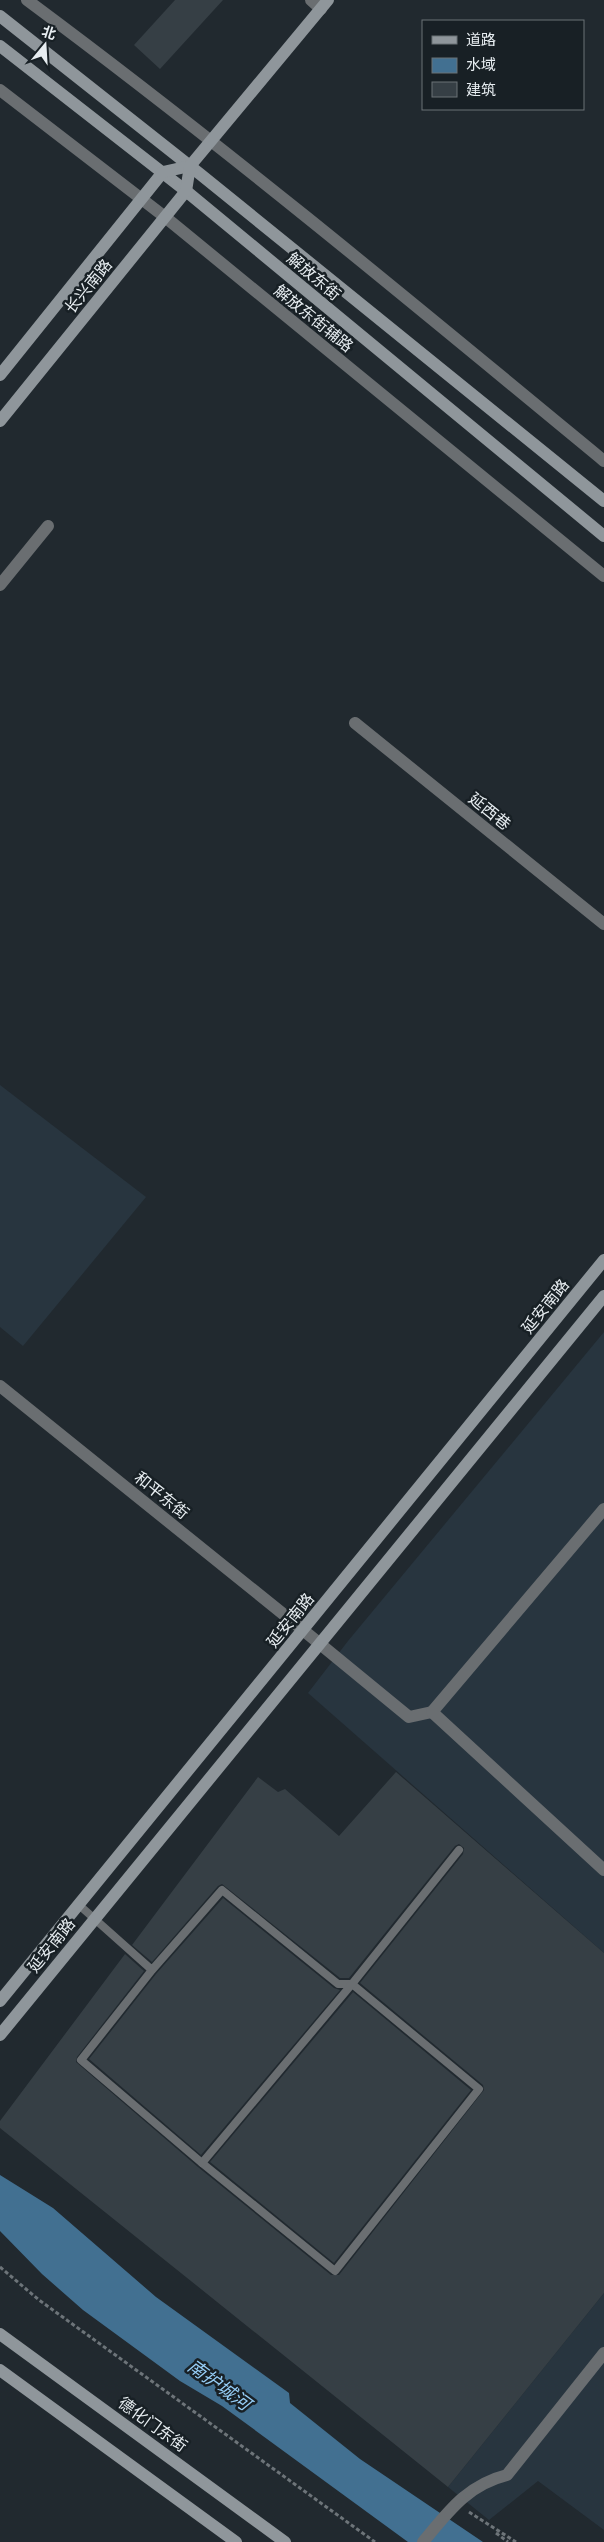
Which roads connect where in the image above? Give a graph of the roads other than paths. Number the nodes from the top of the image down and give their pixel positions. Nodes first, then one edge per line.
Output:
1 (27, 0) edge
2 (311, 0) edge
3 (324, 4) edge
4 (0, 16) edge
5 (0, 46) edge
6 (0, 90) edge
7 (210, 141) junction
8 (190, 166) junction
9 (163, 172) junction
10 (186, 191) junction
11 (142, 198) junction
12 (166, 217) junction
13 (0, 375) edge
14 (0, 421) edge
15 (604, 461) edge
16 (604, 501) edge
17 (48, 526) dead end
18 (604, 536) edge
19 (604, 576) edge
20 (0, 585) edge
21 (356, 723) dead end
22 (604, 924) edge
23 (604, 1260) edge
24 (604, 1296) edge
25 (0, 1386) edge
26 (604, 1509) edge
27 (303, 1630) junction
28 (320, 1645) junction
29 (432, 1712) junction
30 (459, 1850) dead end
31 (604, 1870) edge
32 (79, 1905) junction
33 (93, 1920) junction
34 (152, 1970) junction
35 (352, 1984) junction
36 (0, 2001) edge
37 (0, 2035) edge
38 (202, 2163) junction
39 (0, 2334) edge
40 (604, 2353) edge
41 (0, 2370) edge
42 (236, 2542) edge
43 (285, 2542) edge
44 (423, 2542) edge

1 - 7 street
2 - 3 street
3 - 7 main road, 长兴南路
4 - 8 main road, 解放东街
5 - 9 main road, 解放东街
6 - 11 street, 解放东街辅路
7 - 8 main road, 长兴南路
7 - 15 street
8 - 9 main road
8 - 10 main road, 长兴南路
8 - 16 main road, 解放东街
9 - 10 main road, 解放东街
9 - 11 main road, 长兴南路
10 - 12 main road, 长兴南路
10 - 18 main road, 解放东街
11 - 12 street, 解放东街辅路
11 - 13 main road, 长兴南路
12 - 14 main road, 长兴南路
12 - 19 street, 解放东街辅路
17 - 20 street
21 - 22 street, 延西巷
23 - 27 main road, 延安南路
24 - 28 main road, 延安南路
25 - 27 street, 和平东街
26 - 29 street
27 - 28 street, 和平东街
27 - 32 main road, 延安南路
28 - 29 street, 和平东街
28 - 33 main road, 延安南路
29 - 31 street
30 - 35 lane
32 - 33 lane
32 - 36 main road, 延安南路
33 - 34 lane
33 - 37 main road, 延安南路
34 - 35 lane
34 - 38 lane
35 - 38 lane
35 - 38 lane
39 - 43 main road, 德化门东街
40 - 44 street
41 - 42 main road

